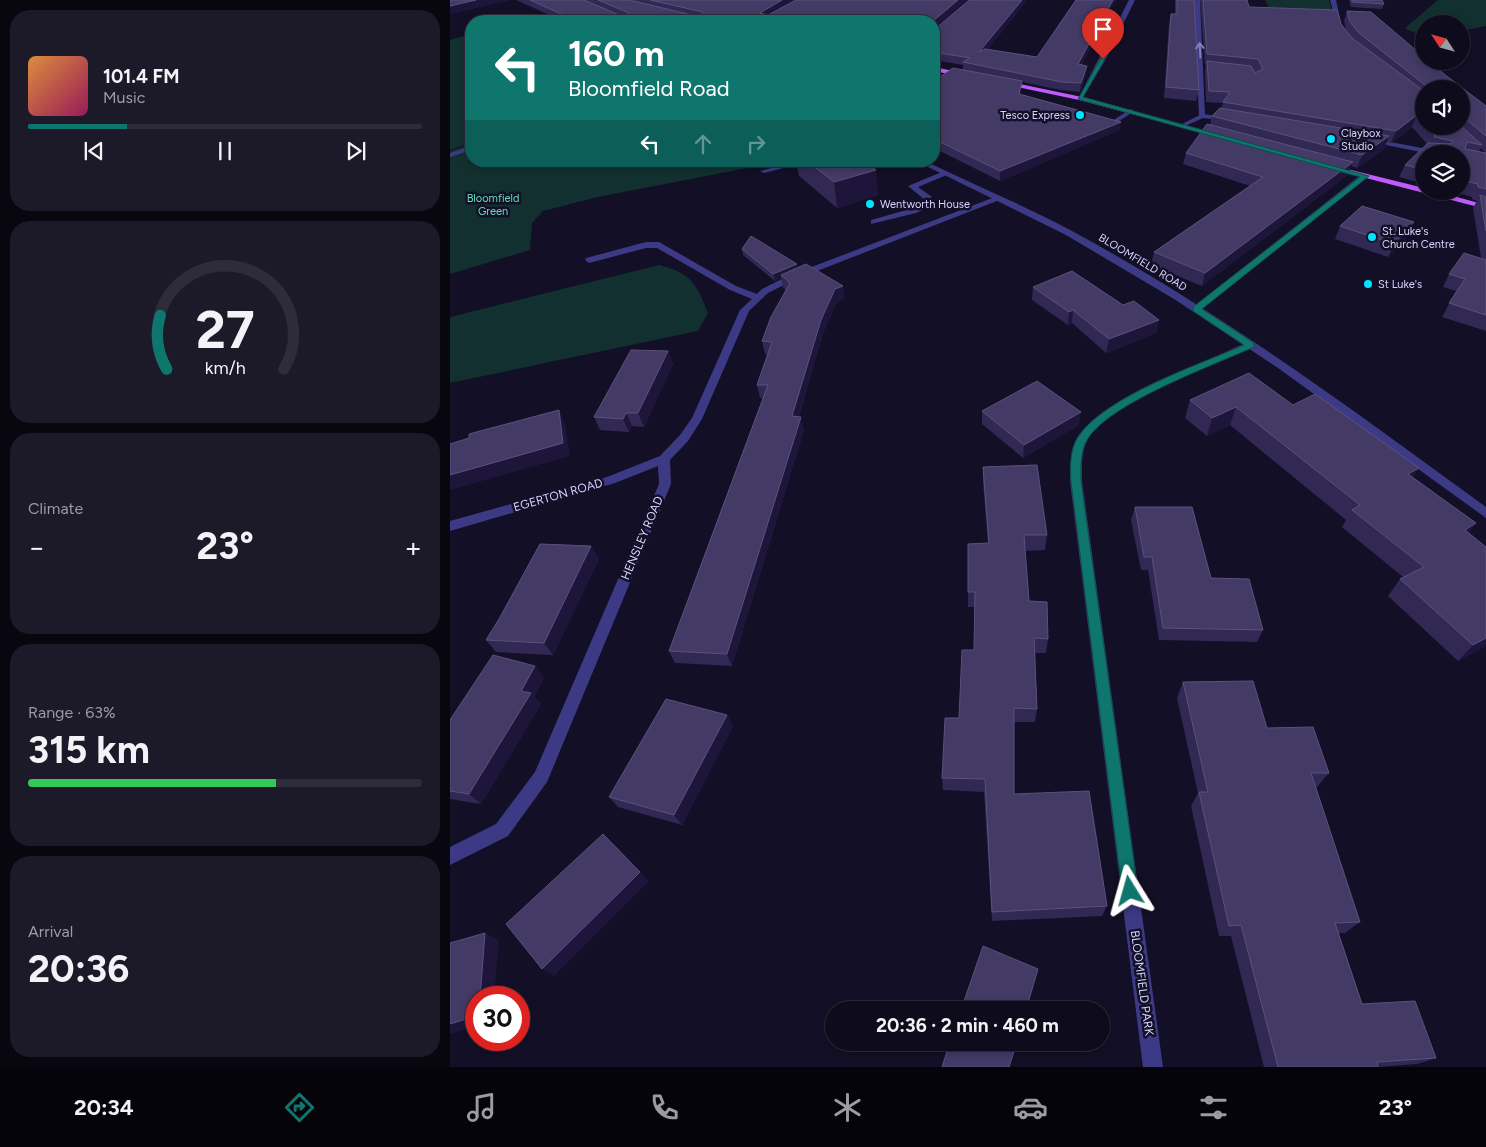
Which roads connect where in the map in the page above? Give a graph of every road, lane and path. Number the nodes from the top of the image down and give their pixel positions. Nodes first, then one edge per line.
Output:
1 (1132, 0) edge
2 (1197, 0) edge
3 (1332, 0) edge
4 (1342, 33) edge
5 (1200, 67) junction
6 (1208, 68) edge
7 (940, 70) edge
8 (971, 76) edge
9 (998, 81) edge
10 (1080, 98) junction
11 (1131, 111) junction
12 (1202, 116) junction
13 (1117, 120) edge
14 (1236, 120) edge
15 (1183, 125) junction
16 (1231, 138) edge
17 (1360, 138) edge
18 (1415, 148) edge
19 (465, 150) edge
20 (450, 155) edge
21 (1327, 165) edge
22 (782, 167) edge
23 (931, 167) edge
24 (764, 171) dead end
25 (945, 174) junction
26 (1365, 176) junction
27 (1415, 190) edge
28 (998, 199) junction
29 (1446, 200) edge
30 (1456, 200) edge
31 (1486, 207) edge
32 (1486, 213) edge
33 (874, 222) dead end
34 (590, 260) dead end
35 (756, 298) junction
36 (1196, 309) junction
37 (1251, 345) junction
38 (664, 459) junction
39 (1486, 513) edge
40 (450, 526) edge
41 (450, 856) edge
42 (1154, 1067) edge

1 - 10 street
5 -> 2 street
3 - 4 street
5 - 6 street
5 - 12 street
7 - 8 main road
9 - 10 main road
10 - 11 main road
11 - 13 street
11 - 15 main road
12 - 14 street
12 - 15 street
15 - 16 main road
17 - 18 street
19 - 20 street
21 - 26 main road
22 - 24 street
23 - 25 street, BLOOMFIELD ROAD
25 - 28 street, BLOOMFIELD ROAD
25 - 33 street
26 - 27 main road
26 - 36 street
28 - 35 street
28 - 36 street, BLOOMFIELD ROAD
29 - 32 main road
30 - 31 main road
34 - 35 street
35 - 38 street
36 - 37 street, BLOOMFIELD ROAD
37 - 39 street, BLOOMFIELD ROAD
37 - 42 street, BLOOMFIELD PARK
38 - 40 street, EGERTON ROAD
38 - 41 street, HENSLEY ROAD

